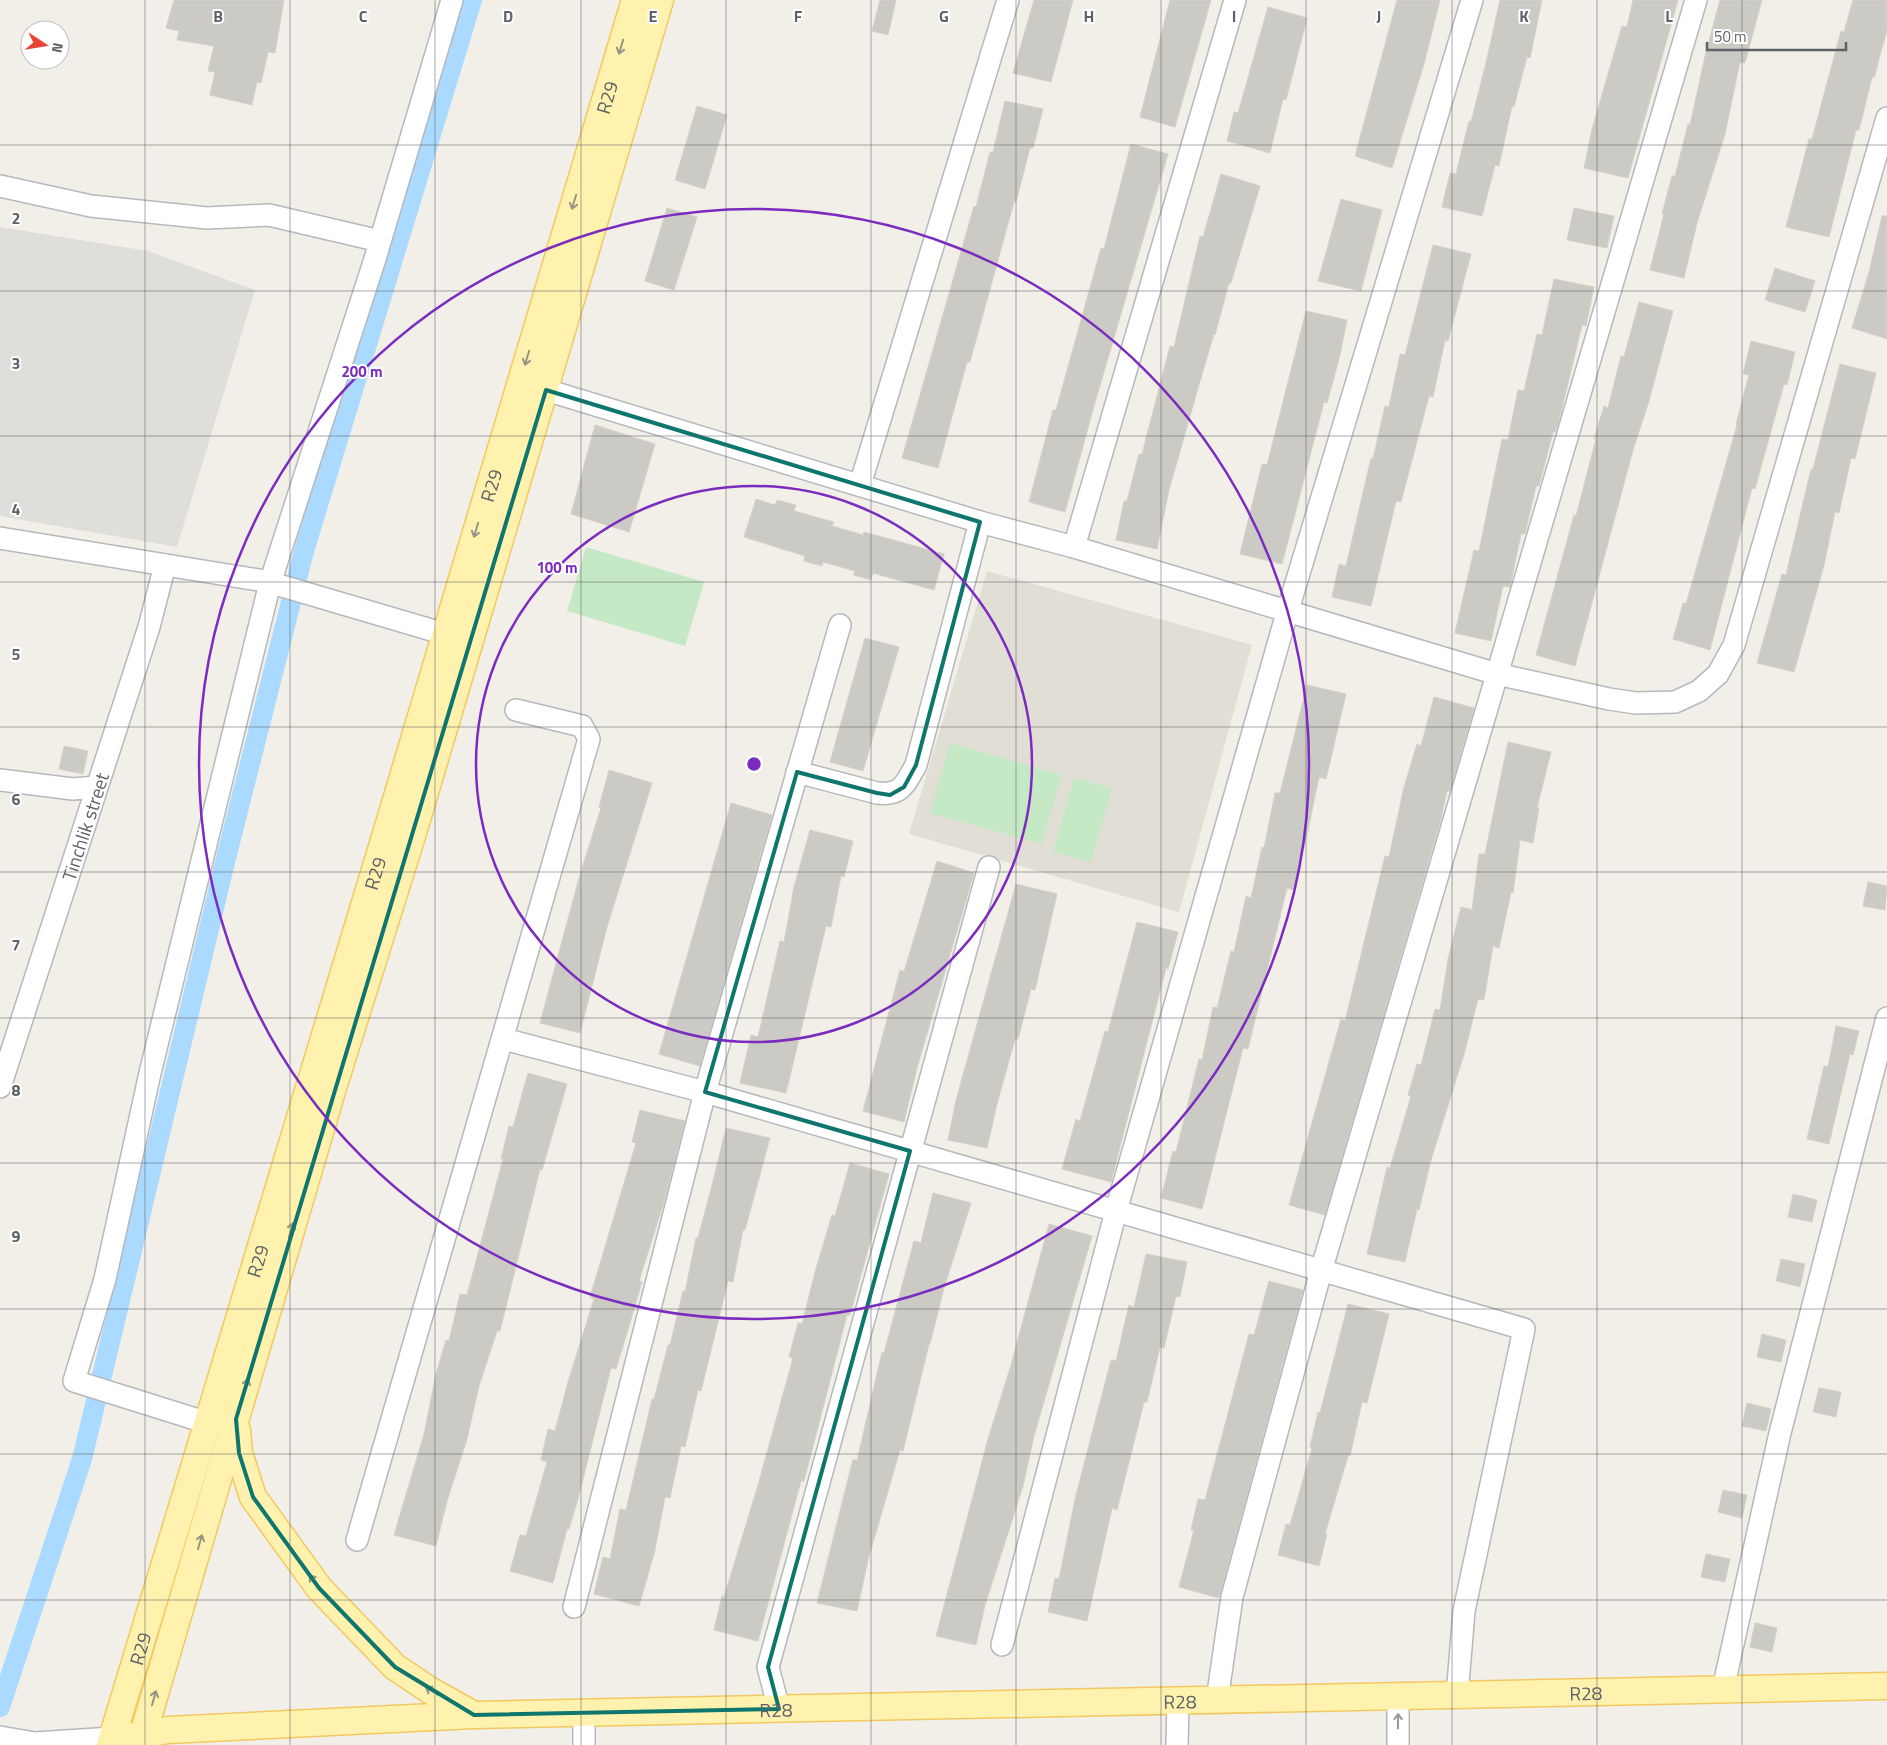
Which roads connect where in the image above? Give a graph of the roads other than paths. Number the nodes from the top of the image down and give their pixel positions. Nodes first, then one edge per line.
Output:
1 (452, 0) edge
2 (635, 0) edge
3 (660, 0) edge
4 (1008, 0) edge
5 (1235, 0) edge
6 (1472, 0) edge
7 (1696, 0) edge
8 (1887, 118) edge
9 (0, 186) edge
10 (380, 241) junction
11 (546, 390) junction
12 (860, 485) junction
13 (980, 522) junction
14 (0, 538) edge
15 (1074, 547) junction
16 (165, 565) junction
17 (270, 583) junction
18 (1287, 612) junction
19 (840, 625) dead end
20 (445, 634) junction
21 (1496, 674) junction
22 (516, 710) dead end
23 (797, 772) junction
24 (0, 780) edge
25 (96, 787) junction
26 (400, 832) junction
27 (989, 868) dead end
28 (1887, 1018) edge
29 (504, 1039) junction
30 (0, 1087) edge
31 (705, 1092) junction
32 (910, 1151) junction
33 (1116, 1211) junction
34 (1321, 1271) junction
35 (236, 1419) junction
36 (208, 1422) junction
37 (358, 1540) dead end
38 (574, 1607) dead end
39 (1002, 1645) dead end
40 (1887, 1686) edge
41 (1723, 1689) junction
42 (1457, 1696) junction
43 (1398, 1697) junction
44 (1217, 1700) junction
45 (1178, 1702) junction
46 (779, 1709) junction
47 (584, 1713) junction
48 (474, 1715) junction
49 (5, 1739) edge
50 (142, 1740) edge
51 (111, 1741) edge
52 (584, 1745) edge
53 (1178, 1745) edge
54 (1398, 1745) edge

1 - 10 street
2 -> 20 main road, R29
3 - 11 main road, R29
4 - 12 street
5 - 15 street
6 - 18 street
7 - 21 street
8 - 21 street
9 - 10 street
10 - 17 street
11 - 12 street
11 - 26 main road, R29
12 - 13 street
13 - 15 street
13 - 23 street
14 - 16 street
15 - 18 street
16 - 17 street
16 - 25 street, Tinchlik street
17 - 20 street
17 - 36 street
18 - 21 street
18 - 33 street
19 - 23 street
20 - 26 main road, R29
21 - 34 street
22 - 29 street
23 - 31 street
24 - 25 street
25 - 30 street, Tinchlik street
35 -> 26 main road, R29
26 - 36 main road, R29
27 - 32 street
28 - 41 street
29 - 31 street
29 - 37 street
31 - 32 street
31 - 38 street
32 - 33 street
32 - 46 street
33 - 34 street
33 - 39 street
34 - 42 street
34 - 44 street
48 -> 35 main road
50 -> 35 main road, R29
36 - 51 main road, R29
40 - 41 main road, R28
41 - 42 main road, R28
42 - 43 main road, R28
43 - 44 main road, R28
54 -> 43 street
44 - 45 main road, R28
45 - 46 main road, R28
45 - 53 street
46 - 47 main road, R28
47 - 48 main road, R28
47 - 52 street
48 - 50 main road, R28
49 - 51 street
50 - 51 main road, R28

